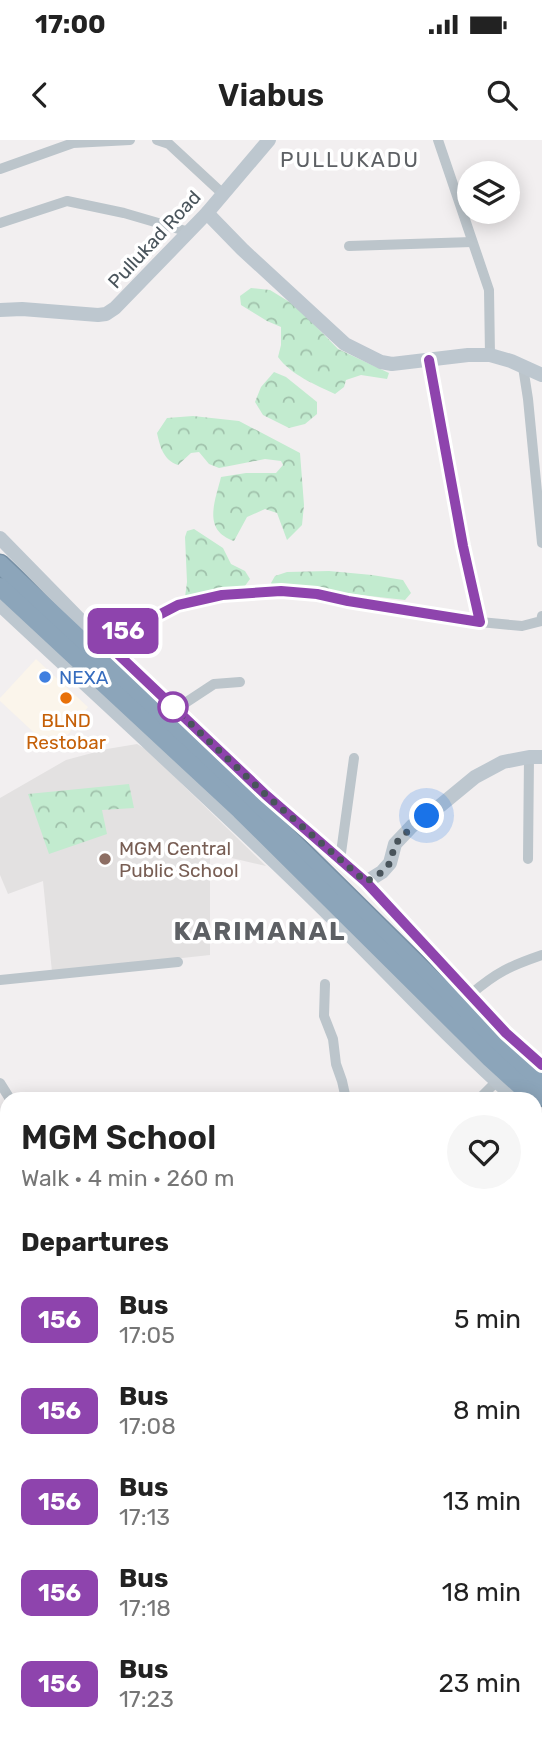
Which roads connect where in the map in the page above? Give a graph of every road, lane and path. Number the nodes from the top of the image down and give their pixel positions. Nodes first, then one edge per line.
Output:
1 (130, 140) edge
2 (157, 140) edge
3 (269, 140) edge
4 (438, 140) edge
5 (0, 169) edge
6 (223, 194) junction
7 (207, 213) junction
8 (0, 223) edge
9 (189, 232) junction
10 (472, 242) junction
11 (349, 246) dead end
12 (0, 310) edge
13 (489, 355) junction
14 (429, 360) junction
15 (523, 367) junction
16 (542, 375) edge
17 (0, 538) edge
18 (542, 543) edge
19 (0, 564) edge
20 (0, 587) edge
21 (0, 605) edge
22 (542, 616) edge
23 (480, 622) junction
24 (103, 640) junction
25 (240, 682) dead end
26 (176, 709) junction
27 (535, 757) edge
28 (354, 758) dead end
29 (528, 859) dead end
30 (340, 860) junction
31 (366, 882) junction
32 (542, 955) edge
33 (178, 962) dead end
34 (0, 981) edge
35 (325, 984) dead end
36 (471, 994) junction
37 (542, 1065) edge
38 (496, 1082) junction
39 (542, 1084) edge
40 (344, 1092) edge
41 (486, 1092) edge
42 (508, 1092) edge
43 (527, 1092) edge

1 - 5 street
2 - 6 street
3 - 6 street, Pullukad Road
4 - 10 street
6 - 7 street, Pullukad Road
7 - 9 street, Pullukad Road
7 - 14 street
8 - 9 street
9 - 12 street, Pullukad Road
10 - 11 street
10 - 13 street
13 - 14 street
13 - 15 street
14 - 23 street
15 - 16 street
15 - 18 street
17 - 24 street
19 - 39 highway
20 - 43 highway
21 - 38 street
22 - 23 street
23 - 24 street
24 - 26 street
25 - 26 street
26 - 30 street
27 - 29 street
27 - 31 street
28 - 30 street
30 - 31 street
31 - 36 street
32 - 36 street
33 - 34 street
35 - 40 street
36 - 37 street
38 - 41 street
38 - 42 street

